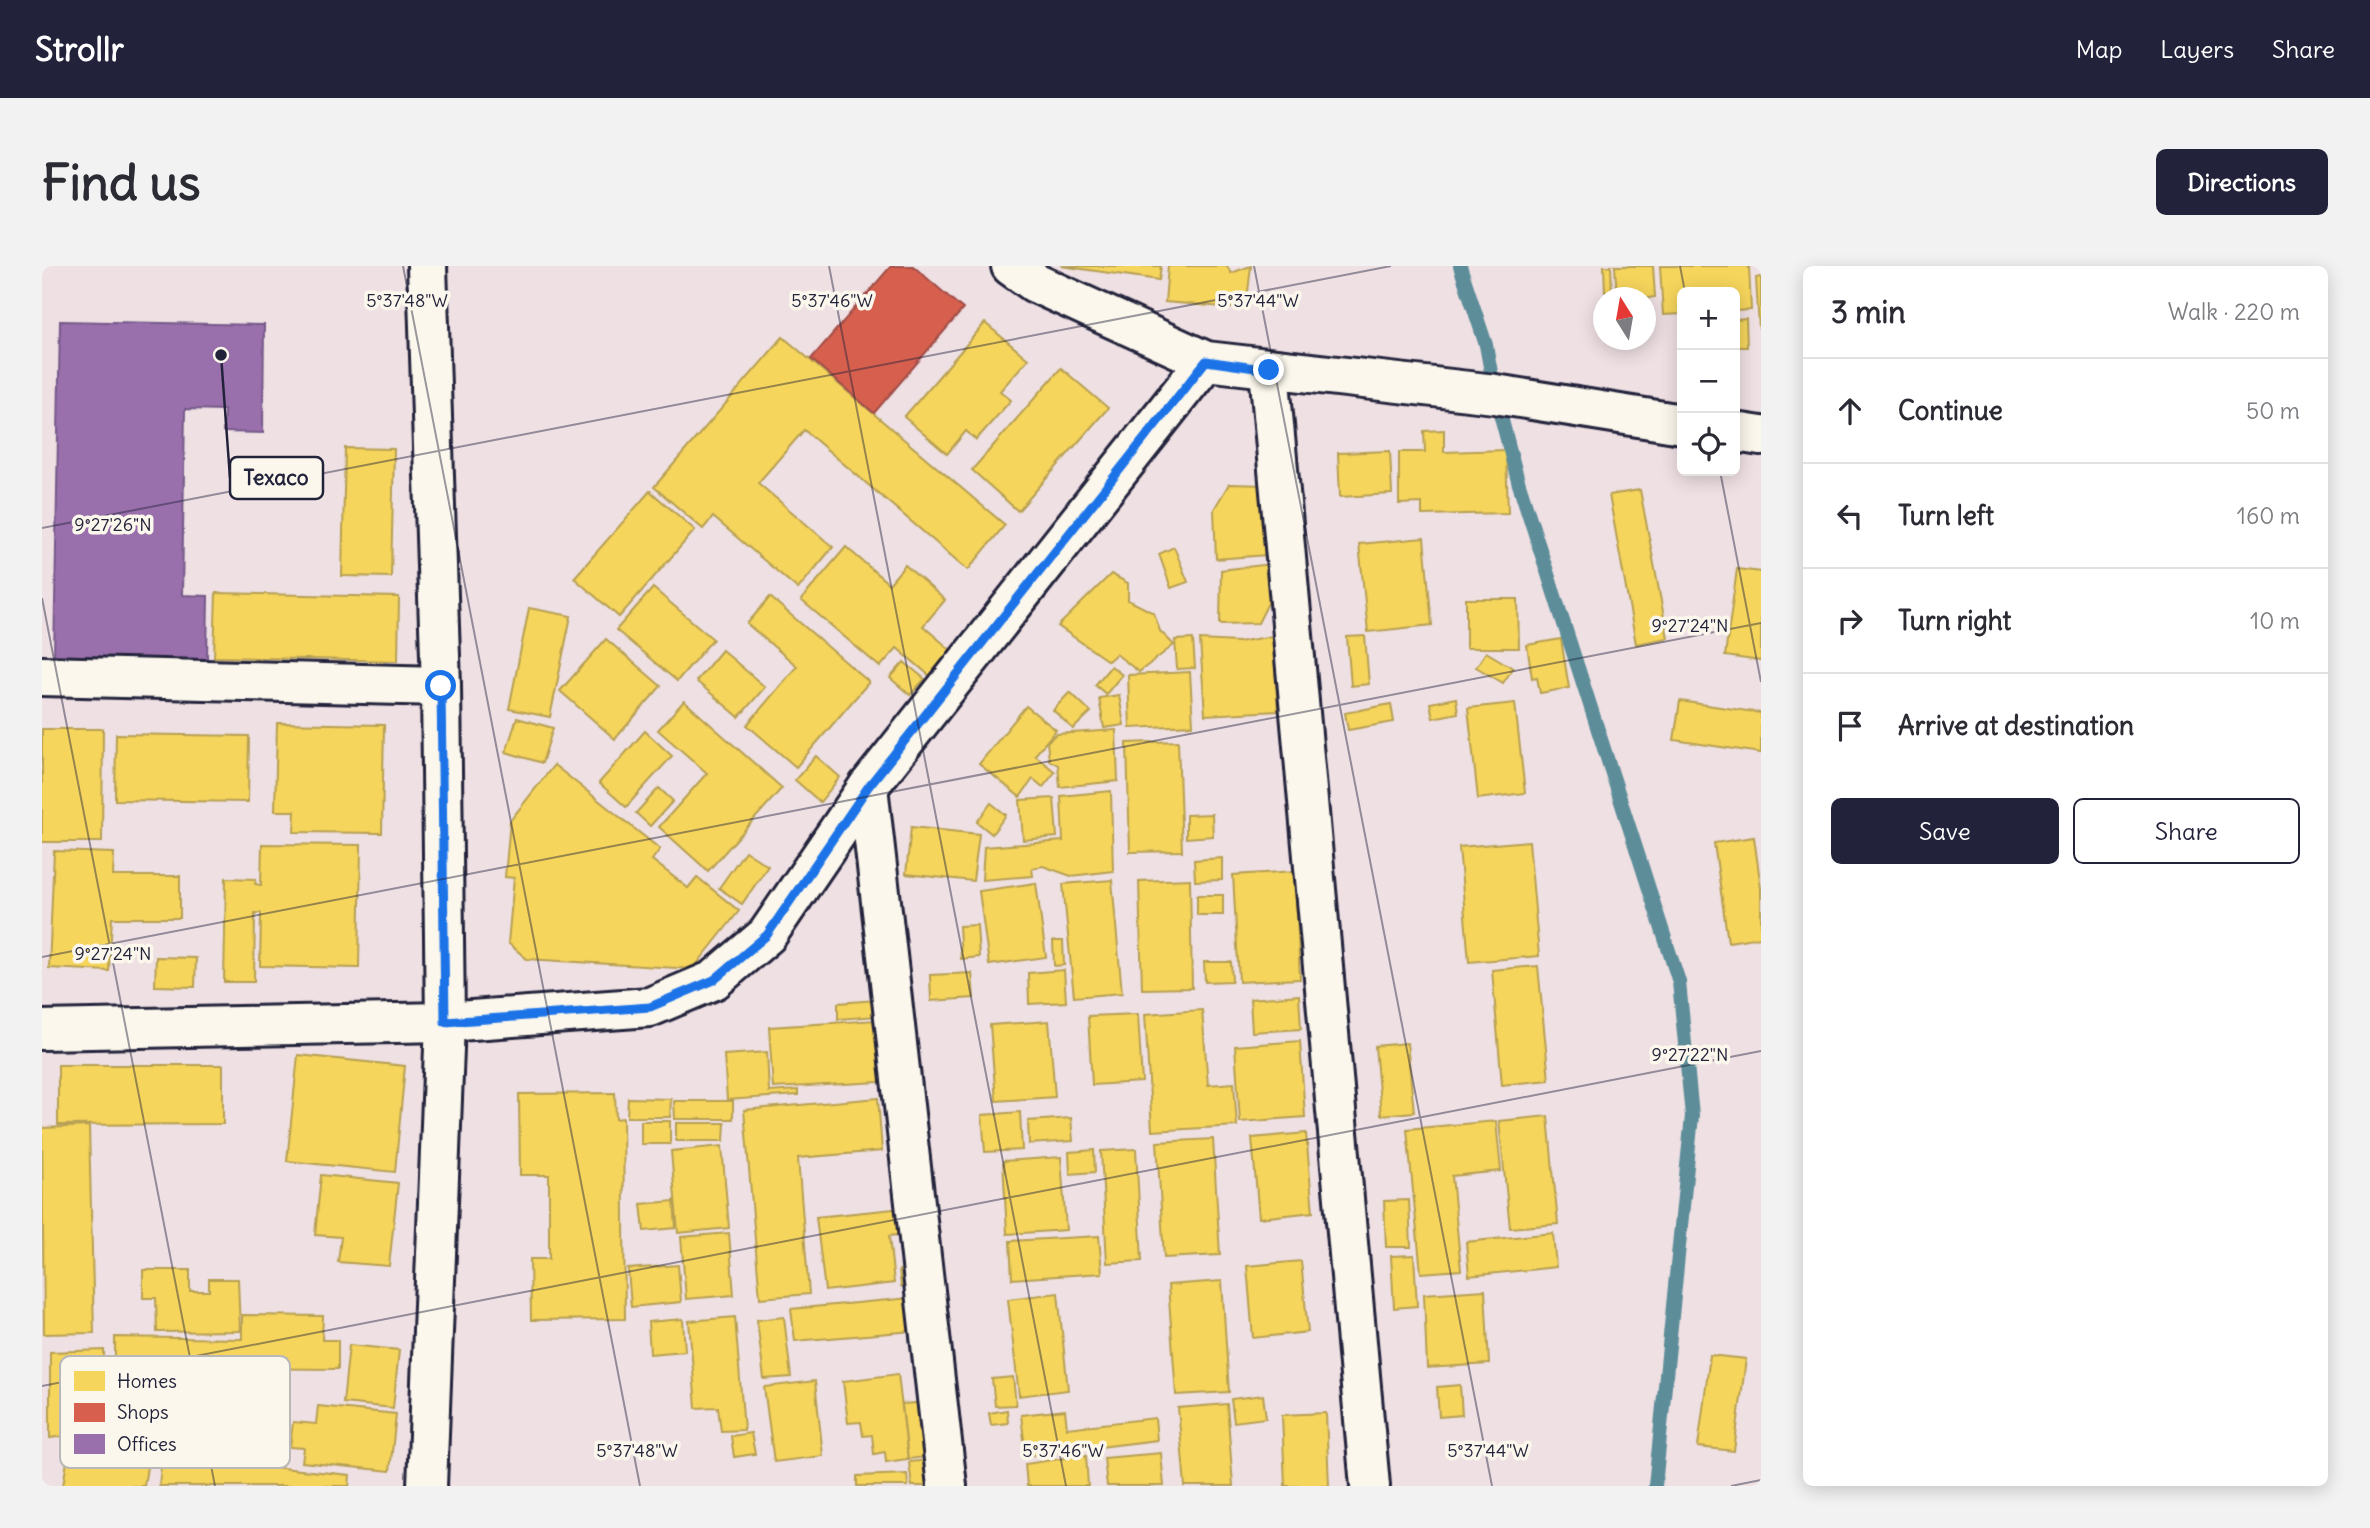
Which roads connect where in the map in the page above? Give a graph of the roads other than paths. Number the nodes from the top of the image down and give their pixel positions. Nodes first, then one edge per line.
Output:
1 (427, 266) edge
2 (1010, 266) edge
3 (1206, 361) junction
4 (1269, 370) junction
5 (1677, 423) edge
6 (1740, 433) edge
7 (1761, 436) edge
8 (42, 676) edge
9 (441, 686) junction
10 (868, 787) junction
11 (445, 1022) junction
12 (42, 1030) edge
13 (427, 1486) edge
14 (947, 1486) edge
15 (1370, 1486) edge

1 - 9 street
2 - 3 street
3 - 4 street
3 - 10 street
4 - 5 street
4 - 15 street
6 - 7 street
8 - 9 street
9 - 11 street
10 - 11 street
10 - 14 street
11 - 12 street
11 - 13 street

